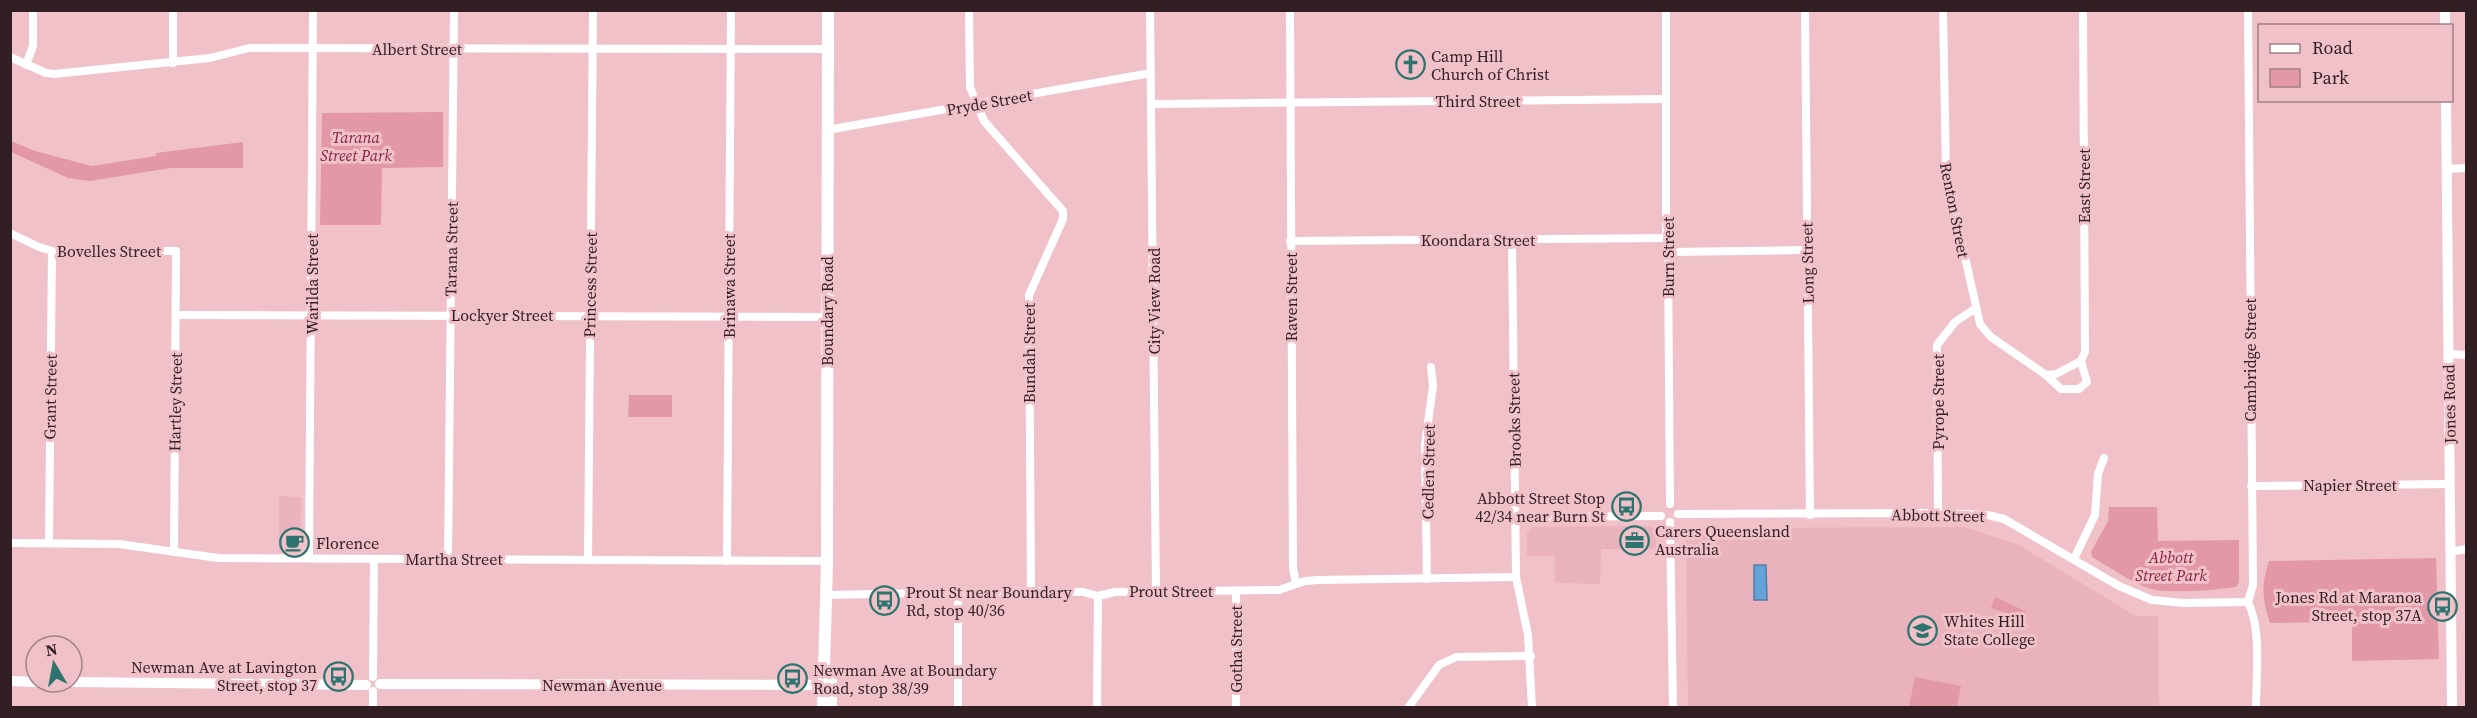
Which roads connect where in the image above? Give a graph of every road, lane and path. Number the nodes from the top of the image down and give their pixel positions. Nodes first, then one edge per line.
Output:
1 (33, 10) edge
2 (174, 10) edge
3 (313, 10) edge
4 (454, 10) edge
5 (593, 10) edge
6 (731, 10) edge
7 (828, 10) edge
8 (969, 10) edge
9 (1150, 10) edge
10 (1290, 10) edge
11 (1666, 10) edge
12 (1805, 10) edge
13 (1943, 10) edge
14 (2083, 10) edge
15 (2248, 10) edge
16 (313, 49) junction
17 (454, 49) junction
18 (731, 49) junction
19 (828, 49) junction
20 (592, 50) junction
21 (10, 57) edge
22 (173, 63) junction
23 (26, 65) junction
24 (1151, 73) junction
25 (1666, 99) junction
26 (1290, 102) junction
27 (2446, 102) edge
28 (976, 104) junction
29 (1153, 104) junction
30 (827, 130) junction
31 (2466, 168) edge
32 (2447, 169) junction
33 (10, 233) edge
34 (1666, 238) junction
35 (1512, 240) junction
36 (1290, 241) junction
37 (1807, 250) junction
38 (52, 251) junction
39 (176, 252) joint
40 (1670, 252) junction
41 (1976, 308) junction
42 (176, 315) junction
43 (311, 315) junction
44 (450, 315) junction
45 (590, 315) junction
46 (729, 316) junction
47 (827, 317) junction
48 (2448, 354) junction
49 (2466, 355) edge
50 (2081, 361) junction
51 (1431, 367) dead end
52 (2046, 375) junction
53 (2104, 458) dead end
54 (2450, 484) junction
55 (2251, 486) junction
56 (1670, 504) junction
57 (1938, 513) junction
58 (1678, 514) junction
59 (1810, 515) junction
60 (1661, 516) junction
61 (1515, 517) junction
62 (1670, 522) junction
63 (10, 543) edge
64 (48, 543) junction
65 (2466, 549) edge
66 (174, 552) junction
67 (2450, 552) junction
68 (309, 558) junction
69 (374, 559) junction
70 (448, 559) junction
71 (2074, 559) junction
72 (588, 560) junction
73 (727, 561) junction
74 (827, 561) junction
75 (1516, 577) junction
76 (1427, 579) junction
77 (1296, 584) junction
78 (1031, 591) junction
79 (1156, 591) junction
80 (1236, 591) junction
81 (958, 592) junction
82 (826, 595) junction
83 (1098, 596) junction
84 (2248, 602) junction
85 (825, 611) junction
86 (1530, 656) junction
87 (84, 682) edge
88 (373, 684) junction
89 (823, 686) junction
90 (373, 708) edge
91 (823, 708) edge
92 (831, 708) edge
93 (958, 708) edge
94 (1097, 708) edge
95 (1236, 708) edge
96 (1408, 708) edge
97 (1532, 708) edge
98 (1673, 708) edge
99 (2256, 708) edge
100 (2452, 708) edge

1 - 23 street
2 - 22 street
3 - 16 street, Warilda Street
4 - 17 street, Tarana Street
5 - 20 street, Princess Street
6 - 18 street, Brinawa Street
7 - 19 main road, Boundary Road
8 - 28 street, Bundah Street
9 - 24 street, City View Road
10 - 26 street, Raven Street
11 - 25 street, Burn Street
12 - 37 street, Long Street
13 - 41 street, Renton Street
14 - 50 street, East Street
15 - 55 street, Cambridge Street
16 - 17 street, Albert Street
16 - 22 street, Albert Street
16 - 43 street, Warilda Street
17 - 20 street, Albert Street
17 - 44 street, Tarana Street
18 - 19 street, Albert Street
18 - 20 street, Albert Street
18 - 46 street, Brinawa Street
19 - 30 main road, Boundary Road
20 - 45 street, Princess Street
21 - 23 street, Albert Street
22 - 23 street, Albert Street
24 - 28 street, Pryde Street
24 - 29 street, City View Road
25 - 26 street, Third Street
25 - 34 street, Burn Street
26 - 29 street
26 - 36 street, Raven Street
27 - 32 street, Jones Road
28 - 30 street, Pryde Street
28 - 78 street, Bundah Street
29 - 79 street, City View Road
30 - 47 main road, Boundary Road
31 - 32 street
32 - 48 street, Jones Road
33 - 38 street, Bovelles Street
34 - 35 street, Koondara Street
34 - 40 street, Burn Street
35 - 36 street, Koondara Street
35 - 61 street, Brooks Street
36 - 77 street, Raven Street
37 - 40 street
37 - 59 street, Long Street
38 - 39 street, Bovelles Street
38 - 64 street, Grant Street
39 - 42 street, Hartley Street
40 - 56 street, Burn Street
41 - 52 street, Renton Street
41 - 57 street, Pyrope Street
42 - 43 street, Lockyer Street
42 - 66 street, Hartley Street
43 - 44 street, Lockyer Street
43 - 68 street, Warilda Street
44 - 45 street, Lockyer Street
44 - 70 street, Tarana Street
45 - 46 street, Lockyer Street
45 - 72 street, Princess Street
46 - 47 street, Lockyer Street
46 - 73 street, Brinawa Street
47 - 74 main road, Boundary Road
48 - 49 street
48 - 54 street, Jones Road
50 - 52 street
50 - 52 street, Renton Street
51 - 76 street, Cedlen Street
53 - 71 street
54 - 55 street, Napier Street
54 - 67 street, Jones Road
55 - 84 street, Cambridge Street
56 - 58 street
56 - 60 street
57 - 59 street, Abbott Street
57 - 71 street, Abbott Street
58 - 59 street, Abbott Street
58 - 62 street
60 - 61 street
60 - 62 street
61 - 75 street, Brooks Street
62 - 98 street
63 - 64 street, Martha Street
64 - 66 street, Martha Street
65 - 67 street
66 - 68 street, Martha Street
67 - 100 street, Jones Road
68 - 69 street, Martha Street
69 - 70 street, Martha Street
69 - 88 street
70 - 72 street, Martha Street
71 - 84 street, Abbott Street
72 - 73 street, Martha Street
73 - 74 street, Martha Street
74 - 82 main road, Boundary Road
75 - 76 street, Prout Street
75 - 86 street, Brooks Street
76 - 77 street, Prout Street
77 - 80 street, Prout Street
78 - 81 street, Prout Street
78 - 83 street, Prout Street
79 - 80 street, Prout Street
79 - 83 street, Prout Street
80 - 95 street, Gotha Street
81 - 82 street, Prout Street
81 - 93 street
82 - 85 main road, Boundary Road
83 - 94 street
84 - 99 street, Cambridge Street
85 - 89 main road, Boundary Road
85 - 92 main road, Boundary Road
86 - 96 street
86 - 97 street, Brooks Street
87 - 88 street, Newman Avenue
88 - 89 street, Newman Avenue
88 - 90 street
89 - 91 main road, Boundary Road

